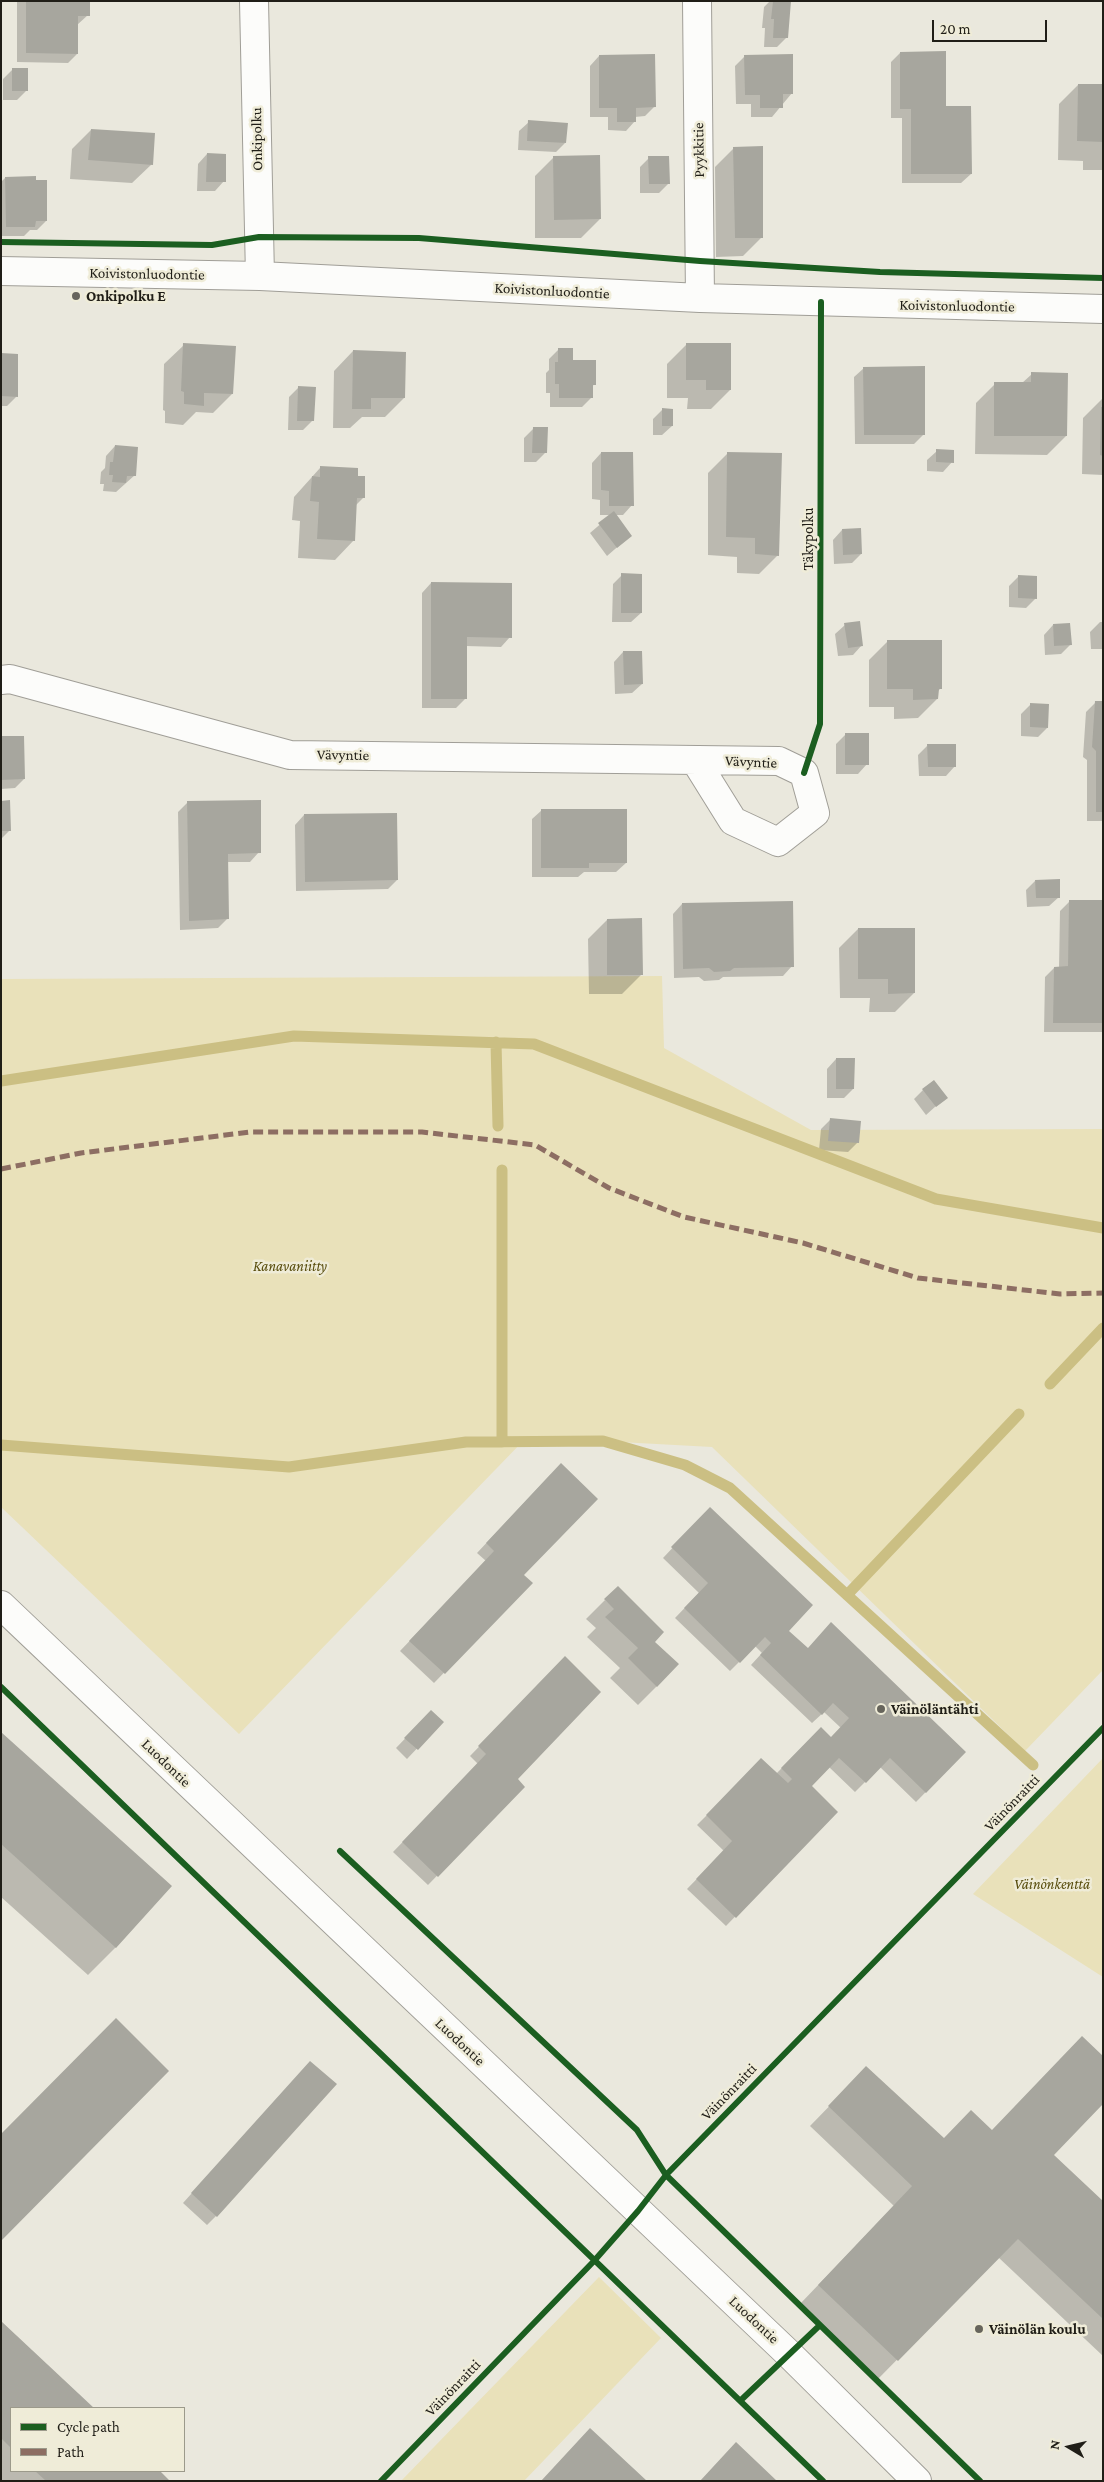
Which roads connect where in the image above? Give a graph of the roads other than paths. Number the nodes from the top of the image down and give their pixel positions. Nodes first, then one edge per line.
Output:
1 (254, 1) edge
2 (697, 1) edge
3 (1, 270) edge
4 (260, 276) junction
5 (700, 298) junction
6 (1103, 309) edge
7 (1, 680) edge
8 (696, 760) dead end
9 (1, 1605) edge
10 (917, 2481) edge

1 - 4 street, Onkipolku
2 - 5 street, Pyykkitie
3 - 4 street, Koivistonluodontie
4 - 5 street, Koivistonluodontie
5 - 6 street, Koivistonluodontie
7 - 8 street, Vävyntie
9 - 10 street, Luodontie

